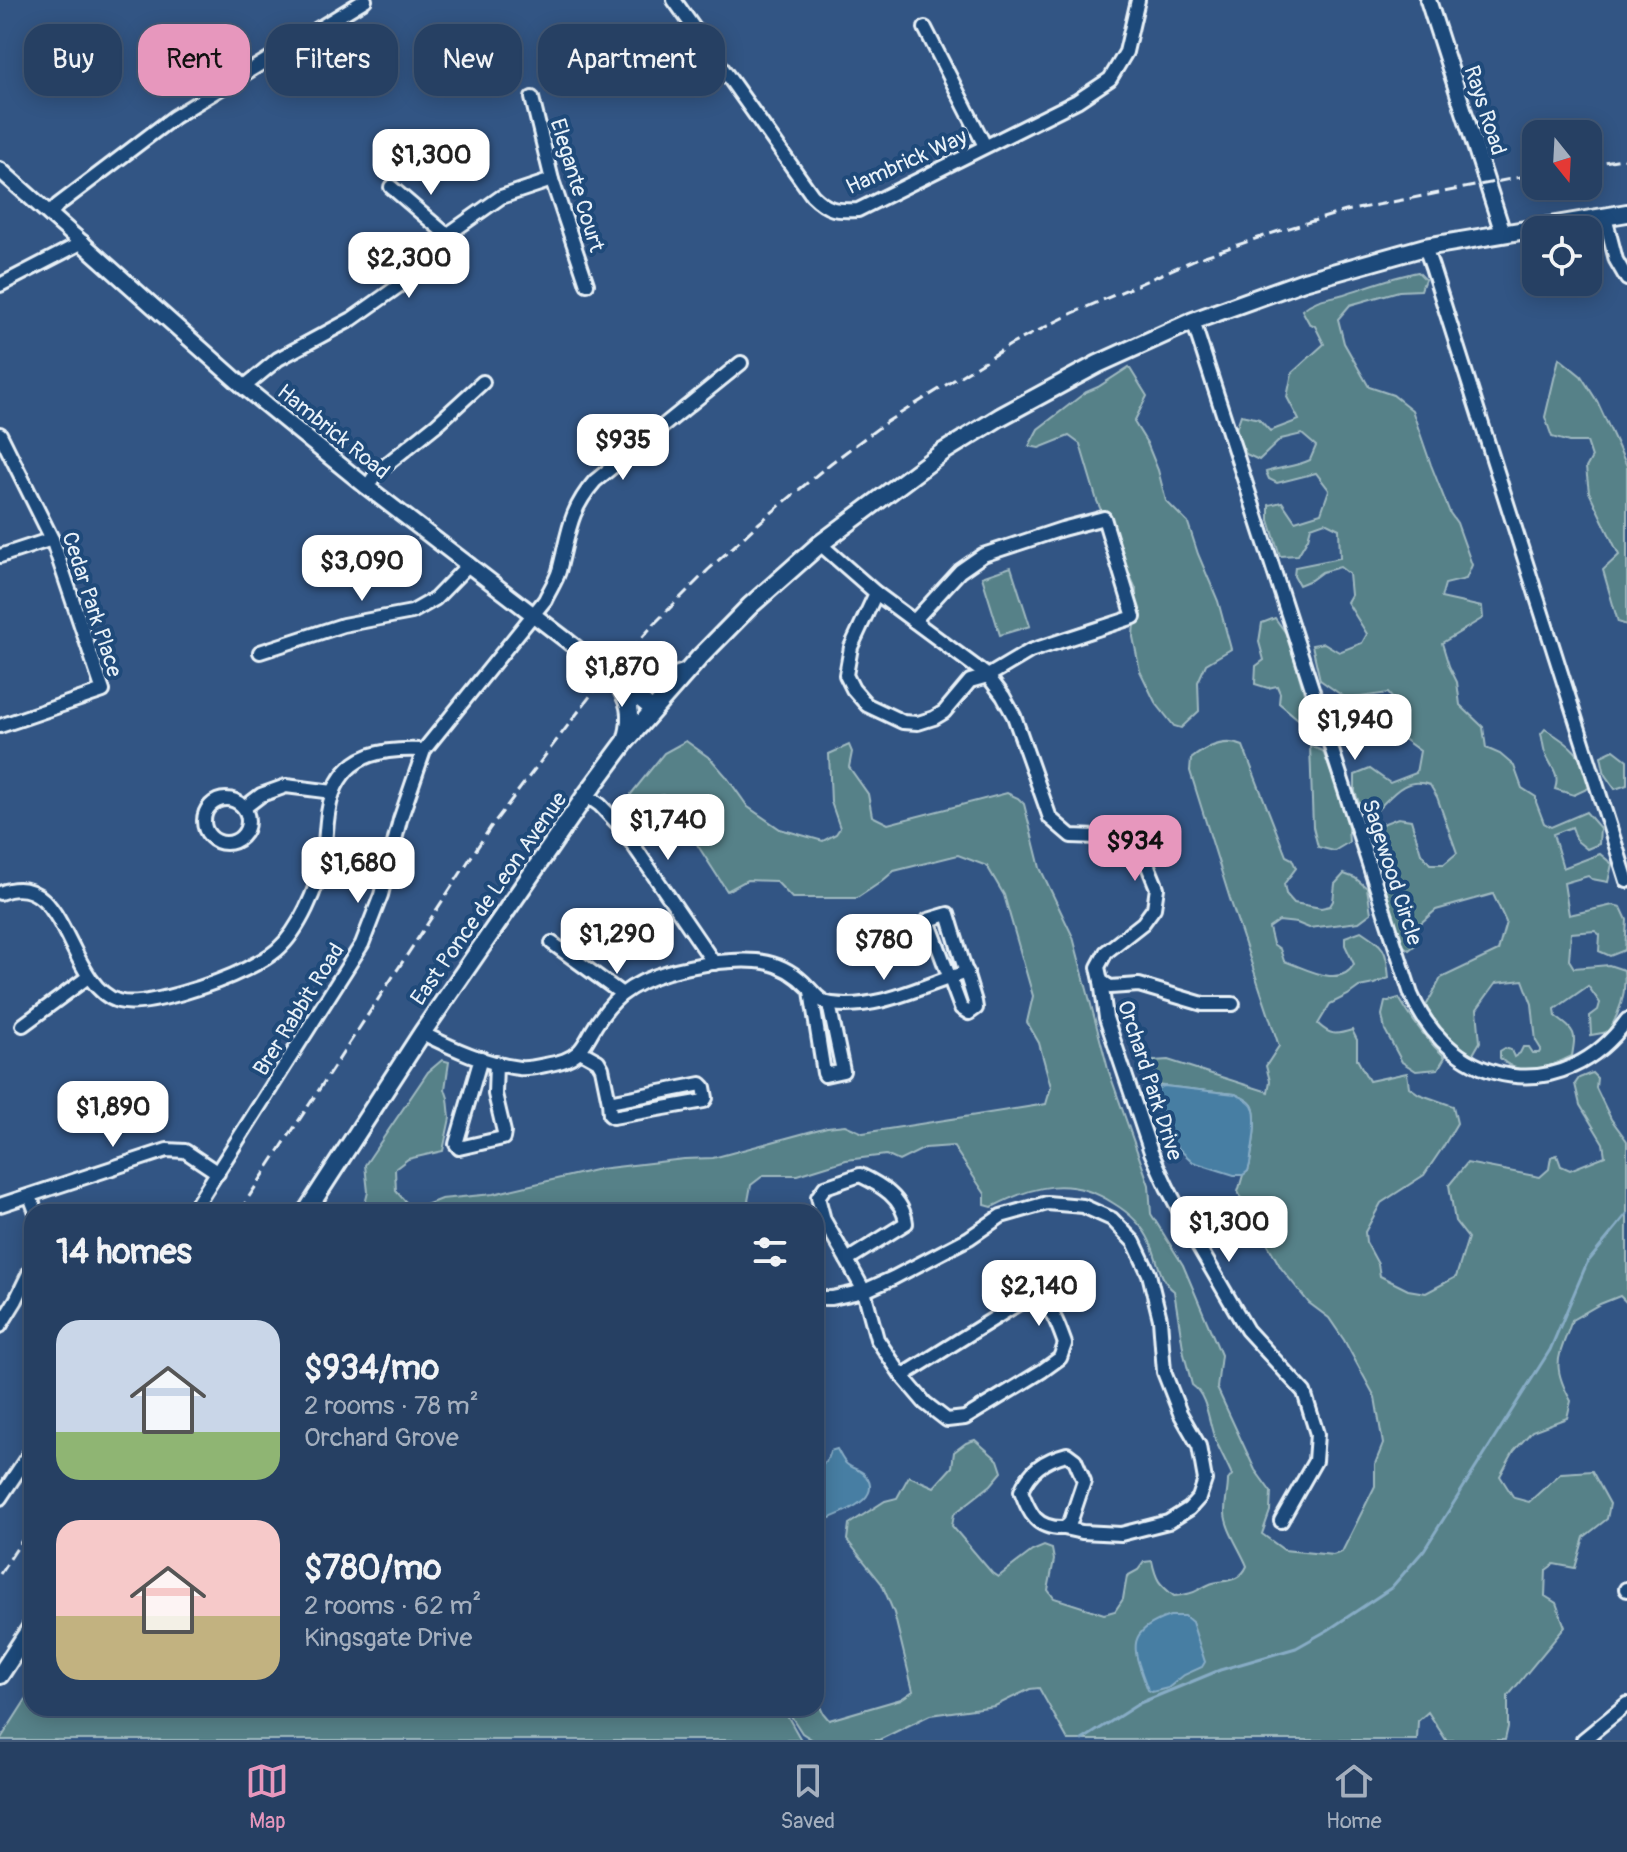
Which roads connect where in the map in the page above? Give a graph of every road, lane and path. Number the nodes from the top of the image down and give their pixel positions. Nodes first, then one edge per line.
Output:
1 (365, 0) edge
2 (674, 0) edge
3 (1138, 0) edge
4 (1428, 0) edge
5 (925, 28) dead end
6 (532, 98) dead end
7 (985, 146) junction
8 (0, 170) edge
9 (552, 180) junction
10 (391, 187) dead end
11 (1627, 213) edge
12 (50, 214) junction
13 (1605, 217) junction
14 (1503, 233) junction
15 (447, 235) junction
16 (83, 242) junction
17 (1425, 247) junction
18 (1627, 279) edge
19 (587, 284) dead end
20 (0, 285) edge
21 (1193, 321) junction
22 (741, 363) dead end
23 (483, 382) dead end
24 (244, 387) junction
25 (0, 434) edge
26 (367, 487) junction
27 (52, 539) junction
28 (820, 544) junction
29 (0, 556) edge
30 (469, 564) junction
31 (876, 593) junction
32 (533, 614) junction
33 (914, 621) junction
34 (260, 652) dead end
35 (685, 673) junction
36 (988, 676) junction
37 (616, 679) junction
38 (653, 710) junction
39 (0, 726) edge
40 (626, 741) junction
41 (424, 750) junction
42 (333, 792) junction
43 (586, 795) junction
44 (244, 808) dead end
45 (1627, 881) edge
46 (0, 893) edge
47 (552, 943) dead end
48 (714, 963) junction
49 (967, 972) junction
50 (88, 977) junction
51 (949, 977) junction
52 (1101, 981) junction
53 (811, 991) junction
54 (622, 994) junction
55 (829, 1004) junction
56 (1233, 1004) dead end
57 (1627, 1020) edge
58 (23, 1025) dead end
59 (422, 1033) junction
60 (580, 1051) junction
61 (481, 1058) junction
62 (496, 1063) junction
63 (609, 1102) junction
64 (218, 1173) junction
65 (30, 1196) junction
66 (33, 1204) edge
67 (197, 1204) edge
68 (311, 1204) edge
69 (820, 1204) edge
70 (0, 1205) edge
71 (824, 1220) edge
72 (847, 1260) junction
73 (24, 1284) edge
74 (864, 1291) junction
75 (824, 1298) edge
76 (0, 1326) edge
77 (902, 1376) junction
78 (24, 1462) edge
79 (0, 1498) edge
80 (1281, 1521) dead end
81 (1064, 1528) junction
82 (24, 1638) edge
83 (0, 1675) edge
84 (1627, 1704) edge
85 (1583, 1740) edge

1 - 12 street
2 - 7 street, Hambrick Way
3 - 7 street, Hambrick Way
4 - 14 street, Rays Road
5 - 7 street
6 - 9 street, Elegante Court
8 - 12 street, Hambrick Road
9 - 15 street
9 - 19 street, Elegante Court
10 - 15 street
11 - 13 main road, East Ponce de Leon Avenue
12 - 16 street, Hambrick Road
13 - 14 main road, East Ponce de Leon Avenue
13 - 18 street
14 - 17 main road, East Ponce de Leon Avenue
15 - 24 street
16 - 20 street
16 - 24 street, Hambrick Road
17 - 21 main road, East Ponce de Leon Avenue
17 - 45 street
21 - 28 main road, East Ponce de Leon Avenue
21 - 57 street, Sagewood Circle
22 - 32 street, Brer Rabbit Road
23 - 26 street
24 - 26 street, Hambrick Road
25 - 27 street, Cedar Park Place
26 - 30 street, Hambrick Road
27 - 29 street
27 - 39 street, Cedar Park Place
28 - 31 street
28 - 35 main road, East Ponce de Leon Avenue
30 - 32 street, Hambrick Road
30 - 34 street
31 - 33 street
31 - 36 street
32 - 37 street, Hambrick Road
32 - 41 street, Brer Rabbit Road
33 - 36 street
33 - 36 street
35 - 37 main road
35 - 38 main road, East Ponce de Leon Avenue
36 - 52 street
37 - 38 street, Hambrick Road
37 - 40 main road
38 - 40 main road, East Ponce de Leon Avenue
40 - 43 main road, East Ponce de Leon Avenue
41 - 42 street
41 - 64 street, Brer Rabbit Road
42 - 44 street
42 - 50 street
43 - 48 street
43 - 59 main road, East Ponce de Leon Avenue
46 - 50 street
47 - 54 street
48 - 53 street
48 - 54 street
49 - 51 street
49 - 51 street
49 - 51 street
50 - 58 street
51 - 55 street
52 - 56 street
52 - 80 street, Orchard Park Drive
53 - 55 street
53 - 55 street
54 - 60 street
59 - 61 street
59 - 68 main road, East Ponce de Leon Avenue
60 - 62 street
60 - 63 street
61 - 62 street
61 - 62 street
63 - 63 street
64 - 65 street
64 - 67 street, Brer Rabbit Road
65 - 66 street
65 - 70 street
69 - 72 street
71 - 72 street
72 - 74 street
73 - 76 street
74 - 75 street
74 - 77 street
74 - 81 street
77 - 77 street
78 - 79 street
81 - 81 street
82 - 83 main road
84 - 85 street

